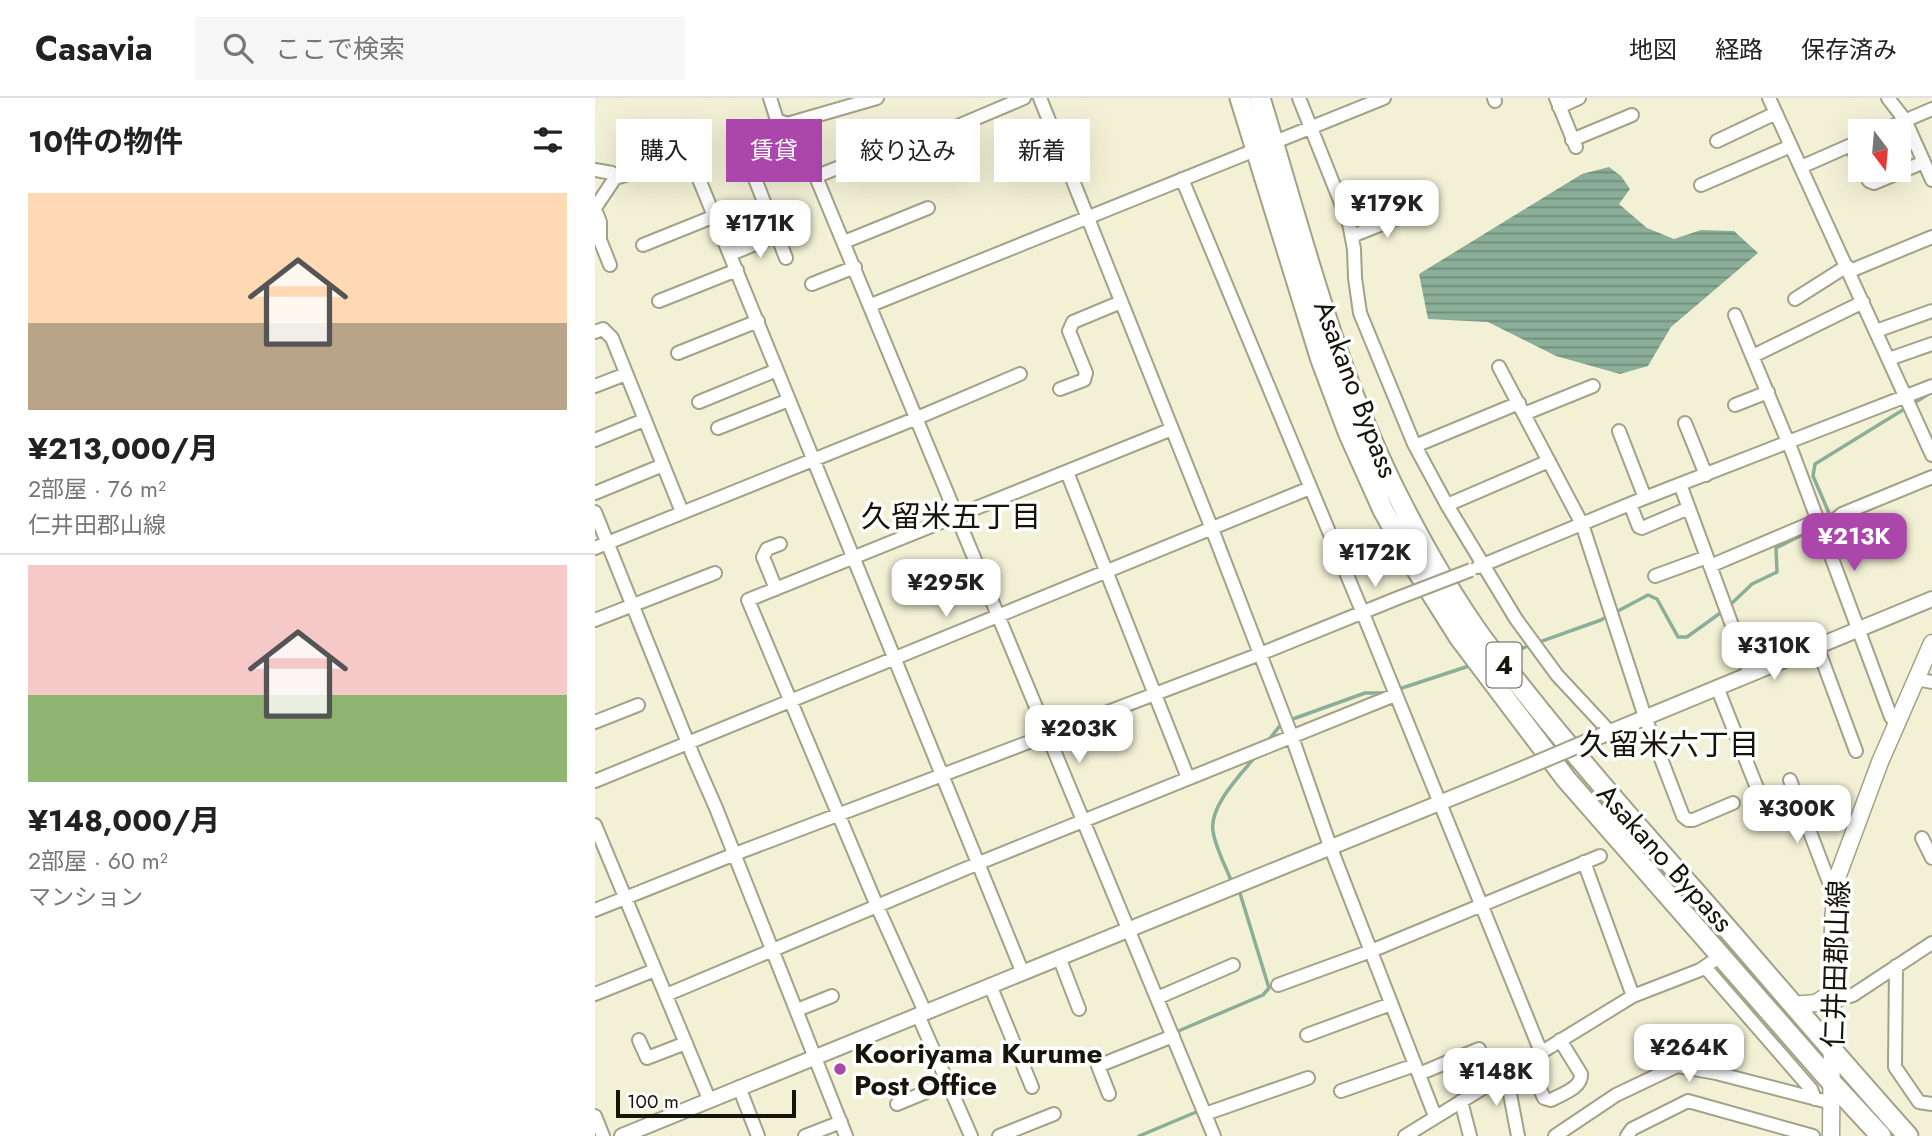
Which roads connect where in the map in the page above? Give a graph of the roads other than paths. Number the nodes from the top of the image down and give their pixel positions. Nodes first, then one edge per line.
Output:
1 (770, 98) edge
2 (877, 98) edge
3 (1024, 98) edge
4 (1040, 98) edge
5 (1240, 98) edge
6 (1261, 98) edge
7 (1299, 98) edge
8 (1384, 98) edge
9 (1579, 98) edge
10 (1769, 98) edge
11 (1888, 98) edge
12 (1557, 102) edge
13 (1932, 109) edge
14 (1776, 113) junction
15 (1632, 114) dead end
16 (777, 119) edge
17 (807, 119) edge
18 (974, 119) edge
19 (1904, 119) edge
20 (1907, 119) edge
21 (1310, 126) junction
22 (1911, 133) edge
23 (1273, 141) junction
24 (1717, 141) dead end
25 (1791, 146) junction
26 (1848, 146) edge
27 (1256, 150) junction
28 (1924, 162) junction
29 (1801, 167) junction
30 (1911, 167) edge
31 (595, 170) edge
32 (615, 178) junction
33 (1182, 179) junction
34 (1932, 180) edge
35 (756, 182) edge
36 (819, 182) edge
37 (1701, 185) dead end
38 (928, 208) dead end
39 (595, 209) edge
40 (1410, 213) dead end
41 (715, 216) junction
42 (1087, 217) junction
43 (777, 235) junction
44 (1352, 236) junction
45 (1932, 237) edge
46 (844, 242) junction
47 (643, 245) dead end
48 (731, 254) junction
49 (786, 258) dead end
50 (610, 265) dead end
51 (855, 267) junction
52 (1849, 269) junction
53 (737, 270) junction
54 (812, 284) dead end
55 (1795, 299) dead end
56 (659, 301) dead end
57 (1121, 302) junction
58 (1864, 302) junction
59 (871, 305) junction
60 (1932, 311) edge
61 (1735, 315) dead end
62 (758, 321) junction
63 (1876, 331) junction
64 (595, 332) edge
65 (1932, 344) edge
66 (678, 352) dead end
67 (1753, 356) junction
68 (1889, 359) junction
69 (1499, 368) dead end
70 (777, 370) junction
71 (626, 374) junction
72 (1020, 374) dead end
73 (595, 386) edge
74 (1593, 386) dead end
75 (1932, 386) edge
76 (1060, 389) dead end
77 (1768, 392) junction
78 (1905, 396) junction
79 (789, 400) junction
80 (699, 402) dead end
81 (1735, 405) dead end
82 (1521, 409) junction
83 (917, 418) junction
84 (645, 420) junction
85 (1685, 423) dead end
86 (718, 428) dead end
87 (1173, 429) junction
88 (1619, 431) dead end
89 (595, 440) edge
90 (1788, 442) junction
91 (1415, 446) junction
92 (1932, 455) edge
93 (812, 459) junction
94 (1549, 461) junction
95 (663, 465) junction
96 (1067, 472) junction
97 (1706, 475) junction
98 (1932, 477) edge
99 (1680, 484) junction
100 (1310, 488) junction
101 (595, 493) edge
102 (1646, 498) junction
103 (1630, 504) junction
104 (1447, 505) junction
105 (1689, 508) junction
106 (595, 512) edge
107 (682, 512) junction
108 (958, 516) junction
109 (1582, 524) junction
110 (1819, 526) junction
111 (1212, 529) junction
112 (780, 544) dead end
113 (601, 545) edge
114 (853, 558) junction
115 (1708, 562) junction
116 (1484, 565) junction
117 (1107, 571) junction
118 (715, 573) dead end
119 (1655, 576) dead end
120 (776, 589) junction
121 (1932, 599) edge
122 (632, 606) junction
123 (1362, 611) junction
124 (999, 615) junction
125 (595, 620) edge
126 (1857, 629) junction
127 (1932, 643) edge
128 (1817, 646) junction
129 (1260, 654) junction
130 (895, 659) junction
131 (1750, 674) junction
132 (1924, 680) edge
133 (1717, 687) junction
134 (1154, 694) junction
135 (1395, 695) junction
136 (791, 702) junction
137 (638, 705) dead end
138 (1646, 717) junction
139 (595, 722) edge
140 (1897, 723) junction
141 (1607, 734) junction
142 (1048, 736) junction
143 (1292, 737) junction
144 (688, 744) junction
145 (1856, 751) dead end
146 (943, 776) junction
147 (1188, 778) junction
148 (1790, 780) dead end
149 (595, 781) edge
150 (1759, 793) dead end
151 (1439, 803) junction
152 (1733, 803) dead end
153 (839, 815) junction
154 (1084, 821) junction
155 (595, 825) edge
156 (1922, 838) dead end
157 (1331, 846) junction
158 (735, 854) junction
159 (1600, 856) dead end
160 (1932, 858) edge
161 (979, 863) junction
162 (1584, 863) junction
163 (1835, 889) junction
164 (626, 898) junction
165 (1481, 904) junction
166 (877, 906) junction
167 (595, 910) edge
168 (1129, 928) junction
169 (1932, 943) edge
170 (773, 950) junction
171 (1371, 951) junction
172 (1722, 955) junction
173 (1059, 957) junction
174 (1233, 965) dead end
175 (1896, 966) junction
176 (1705, 967) junction
177 (655, 970) junction
178 (1022, 971) junction
179 (990, 985) junction
180 (1278, 985) dead end
181 (595, 994) edge
182 (666, 995) junction
183 (832, 996) dead end
184 (1633, 996) junction
185 (1833, 996) junction
186 (1157, 998) junction
187 (1391, 1004) junction
188 (1793, 1005) junction
189 (1079, 1009) dead end
190 (797, 1010) junction
191 (922, 1013) junction
192 (1307, 1035) dead end
193 (1173, 1036) junction
194 (639, 1040) dead end
195 (1560, 1040) junction
196 (686, 1043) junction
197 (1479, 1049) dead end
198 (1541, 1052) junction
199 (1833, 1053) junction
200 (815, 1057) junction
201 (1527, 1061) junction
202 (1417, 1069) junction
203 (1506, 1073) junction
204 (1308, 1078) dead end
205 (948, 1083) junction
206 (1832, 1083) junction
207 (739, 1087) junction
208 (1032, 1087) dead end
209 (1342, 1091) dead end
210 (1109, 1094) dead end
211 (1815, 1098) junction
212 (709, 1099) junction
213 (1461, 1101) junction
214 (1832, 1103) junction
215 (897, 1104) dead end
216 (1932, 1104) edge
217 (1054, 1114) dead end
218 (1205, 1114) junction
219 (595, 1116) edge
220 (1435, 1116) junction
221 (841, 1122) junction
222 (1808, 1135) edge
223 (603, 1136) edge
224 (622, 1136) edge
225 (758, 1136) edge
226 (806, 1136) edge
227 (846, 1136) edge
228 (971, 1136) edge
229 (999, 1136) edge
230 (1214, 1136) edge
231 (1405, 1136) edge
232 (1470, 1136) edge
233 (1518, 1136) edge
234 (1555, 1136) edge
235 (1627, 1136) edge
236 (1831, 1136) edge
237 (1881, 1136) edge
238 (1908, 1136) edge

1 - 16 street
2 - 17 street
3 - 18 street
4 - 42 street
5 - 27 highway, Asakano Bypass / 4
6 - 23 highway, Asakano Bypass / 4
7 - 21 street
8 - 21 street
9 - 12 street
10 - 14 street
11 - 19 street
12 - 15 street
13 - 20 street
14 - 24 street
14 - 25 street
21 - 23 street
21 - 44 street
22 - 28 street
23 - 27 street
23 - 188 highway, Asakano Bypass / 4
25 - 29 street
25 - 37 street
26 - 29 street
27 - 33 street
27 - 172 highway, Asakano Bypass / 4
28 - 30 street
28 - 34 street
29 - 52 street
31 - 32 street
32 - 39 street
32 - 41 street
33 - 42 street
33 - 100 street
35 - 43 street
36 - 46 street
38 - 46 street
39 - 50 street
40 - 44 street
41 - 47 street
41 - 48 street
42 - 57 street
42 - 59 street
43 - 48 street
43 - 49 street
44 - 91 street
45 - 52 street
46 - 51 street
48 - 53 street
51 - 54 street
51 - 59 street
52 - 55 street
52 - 58 street
53 - 56 street
53 - 62 street
57 - 76 street
57 - 87 street
58 - 63 street
58 - 67 street
59 - 83 street
60 - 63 street
61 - 67 street
62 - 66 street
62 - 70 street
63 - 68 street
64 - 71 street
65 - 68 street
67 - 77 street
68 - 78 street
69 - 82 street
70 - 79 street
70 - 80 street
71 - 73 street
71 - 84 street
72 - 83 street
74 - 82 street
75 - 78 street
77 - 81 street
77 - 90 street
78 - 90 street
78 - 92 street
79 - 86 street
79 - 93 street
82 - 91 street
82 - 94 street
83 - 93 street
83 - 108 street
84 - 89 street
84 - 95 street
85 - 97 street
87 - 96 street
87 - 111 street
88 - 102 street
90 - 97 street
90 - 110 street
91 - 104 street
93 - 107 street
93 - 114 street
94 - 104 street
94 - 109 street
95 - 101 street
95 - 107 street
96 - 108 street
96 - 117 street
97 - 99 street
98 - 110 street
99 - 102 street
99 - 105 street
100 - 111 street
100 - 123 street
102 - 103 street
103 - 105 street
103 - 109 street
104 - 116 street
105 - 115 street
106 - 113 street
107 - 113 street
108 - 114 street
108 - 124 street
109 - 116 street
109 - 138 street
110 - 115 street
110 - 126 street
111 - 117 street
111 - 129 street
112 - 120 street
113 - 122 street
114 - 120 street
114 - 130 street
115 - 119 street
115 - 131 street
116 - 123 street, bridge
116 - 141 street
117 - 124 street
117 - 134 street
118 - 122 street
120 - 136 street
121 - 126 street
122 - 125 street
122 - 144 street
123 - 129 street
123 - 135 street
124 - 130 street
124 - 142 street
126 - 128 street
126 - 140 street
127 - 132 main road, 仁井田郡山線
128 - 131 street
128 - 145 street
129 - 134 street
129 - 143 street
130 - 136 street
130 - 146 street
131 - 133 street
132 - 140 main road, 仁井田郡山線
133 - 138 street
133 - 150 street
134 - 142 street
134 - 147 street
135 - 143 street
135 - 151 street
136 - 144 street
136 - 153 street
137 - 139 street
138 - 141 street
138 - 152 street
140 - 163 main road, 仁井田郡山線
141 - 151 street, bridge
142 - 146 street
142 - 154 street
143 - 147 street
143 - 157 street
144 - 149 street
144 - 158 street
146 - 153 street
146 - 161 street
147 - 154 street
148 - 163 street
151 - 157 street
151 - 165 street
153 - 158 street
153 - 166 street
154 - 161 street
154 - 168 street
155 - 164 street
156 - 160 street
157 - 168 street
157 - 171 street
158 - 164 street
158 - 170 street
159 - 162 street
161 - 166 street
161 - 178 street
162 - 165 street
162 - 184 street
163 - 185 main road, 仁井田郡山線
164 - 167 street
164 - 177 street
165 - 171 street
165 - 198 street
166 - 170 street
166 - 191 street
168 - 173 street
168 - 186 street
169 - 175 street
170 - 182 street
170 - 190 street
171 - 180 street
171 - 187 street
172 - 176 street
172 - 206 highway, Asakano Bypass / 4
173 - 178 street
173 - 189 street
174 - 186 street
175 - 185 street
175 - 216 street
176 - 184 street
176 - 211 street
177 - 181 street
177 - 182 street
178 - 179 street
179 - 191 street
179 - 208 street
182 - 196 street
183 - 190 street
184 - 195 street
185 - 188 main road
185 - 199 main road, 仁井田郡山線
186 - 193 street
187 - 192 street
187 - 202 street
188 - 199 highway, Asakano Bypass / 4
190 - 200 street
191 - 200 street
191 - 205 street
193 - 210 street
193 - 218 street
194 - 196 street
195 - 198 street
195 - 201 street
196 - 212 street
197 - 202 street
198 - 201 street
199 - 206 main road, 仁井田郡山線
199 - 238 highway, Asakano Bypass / 4
200 - 207 street
200 - 221 street
201 - 203 street
202 - 209 street
202 - 220 street
203 - 213 street
203 - 233 street
204 - 218 street
205 - 215 street
205 - 228 street
206 - 214 main road, 仁井田郡山線
206 - 237 highway, Asakano Bypass / 4
207 - 212 street
207 - 225 street
211 - 214 street
211 - 234 street
212 - 224 street
213 - 220 street
213 - 232 street
214 - 236 main road, 仁井田郡山線
217 - 229 street
218 - 230 street
219 - 223 street
220 - 231 street
221 - 226 street
221 - 227 street
222 - 235 street

